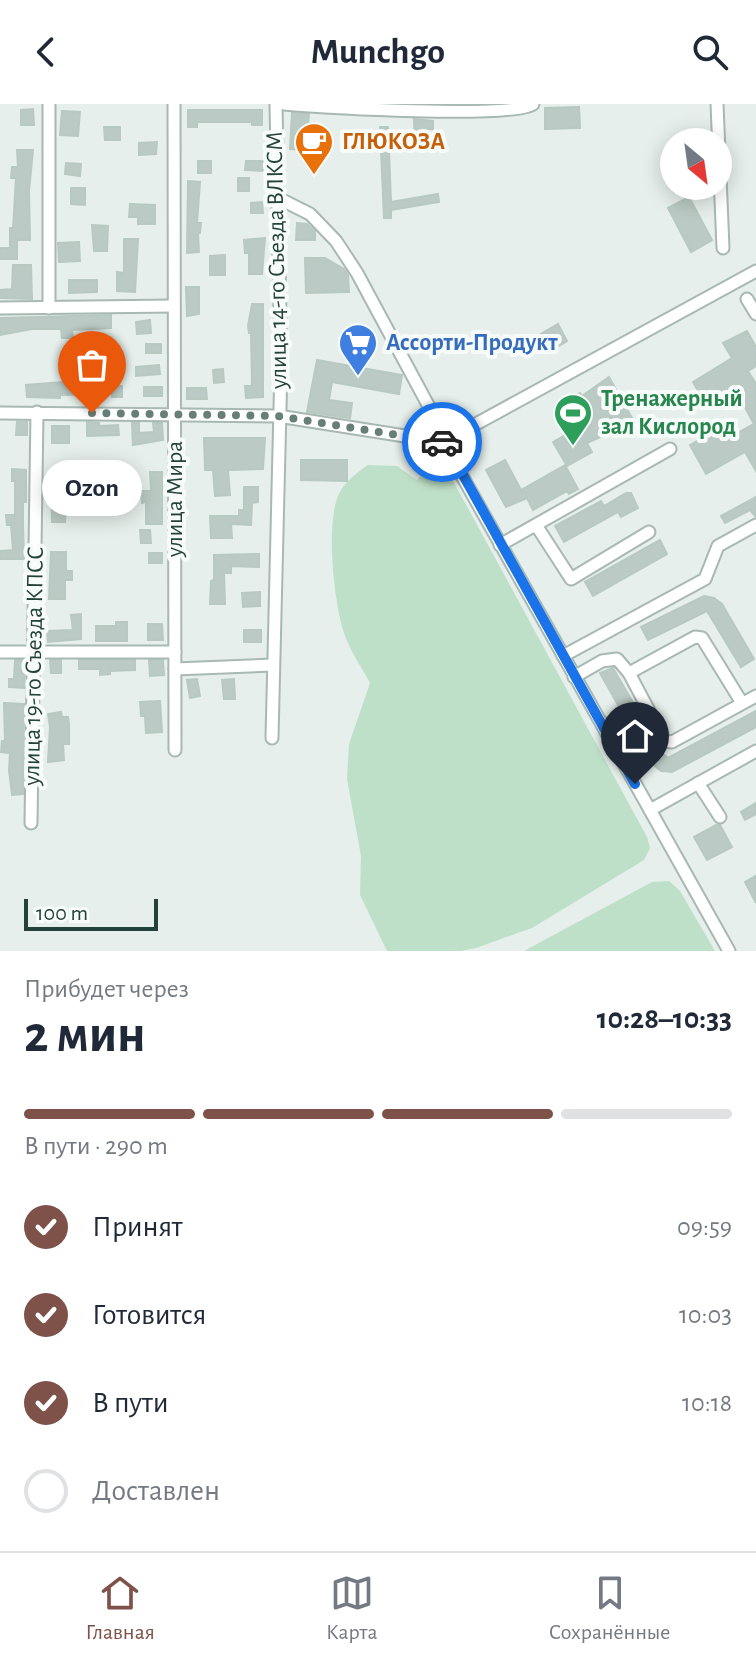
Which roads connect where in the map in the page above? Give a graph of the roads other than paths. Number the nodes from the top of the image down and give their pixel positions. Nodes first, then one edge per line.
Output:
1 (49, 104) edge
2 (174, 104) edge
3 (276, 104) edge
4 (284, 104) edge
5 (533, 104) edge
6 (717, 104) edge
7 (440, 107) edge
8 (278, 198) junction
9 (723, 248) dead end
10 (756, 271) edge
11 (747, 299) dead end
12 (174, 306) junction
13 (0, 308) edge
14 (49, 308) junction
15 (756, 314) edge
16 (37, 412) junction
17 (0, 413) edge
18 (174, 414) junction
19 (278, 416) junction
20 (437, 441) junction
21 (670, 449) dead end
22 (536, 525) junction
23 (756, 525) edge
24 (649, 532) dead end
25 (500, 545) junction
26 (0, 652) edge
27 (34, 652) junction
28 (175, 652) junction
29 (563, 656) junction
30 (273, 665) junction
31 (175, 669) junction
32 (629, 673) junction
33 (574, 677) junction
34 (756, 696) edge
35 (742, 703) junction
36 (272, 738) dead end
37 (175, 750) dead end
38 (756, 751) edge
39 (698, 783) junction
40 (650, 810) junction
41 (720, 817) dead end
42 (31, 823) dead end
43 (729, 951) edge

1 - 14 street
2 - 12 street, улица Мира
3 - 8 street, улица 14-го Съезда ВЛКСМ
4 - 7 street
5 - 7 street
6 - 9 street
8 - 19 street, улица 14-го Съезда ВЛКСМ
8 - 20 street
10 - 20 street
11 - 15 street
12 - 14 street
12 - 18 street, улица Мира
13 - 14 street
16 - 17 street
16 - 18 street
16 - 27 street, улица 19-го Съезда КПСС
18 - 19 street
18 - 28 street, улица Мира
19 - 20 street
19 - 30 street, улица 14-го Съезда ВЛКСМ
20 - 25 street
21 - 22 street
22 - 24 street
22 - 25 street
23 - 29 street
25 - 29 street
26 - 27 street
27 - 28 street
27 - 42 street, улица 19-го Съезда КПСС
28 - 31 street, улица Мира
29 - 33 street
30 - 31 street
30 - 36 street, улица 14-го Съезда ВЛКСМ
31 - 37 street, улица Мира
32 - 33 street
32 - 35 street
32 - 35 street
33 - 40 street
34 - 35 street
38 - 39 street
39 - 40 street
39 - 41 street
40 - 43 street

